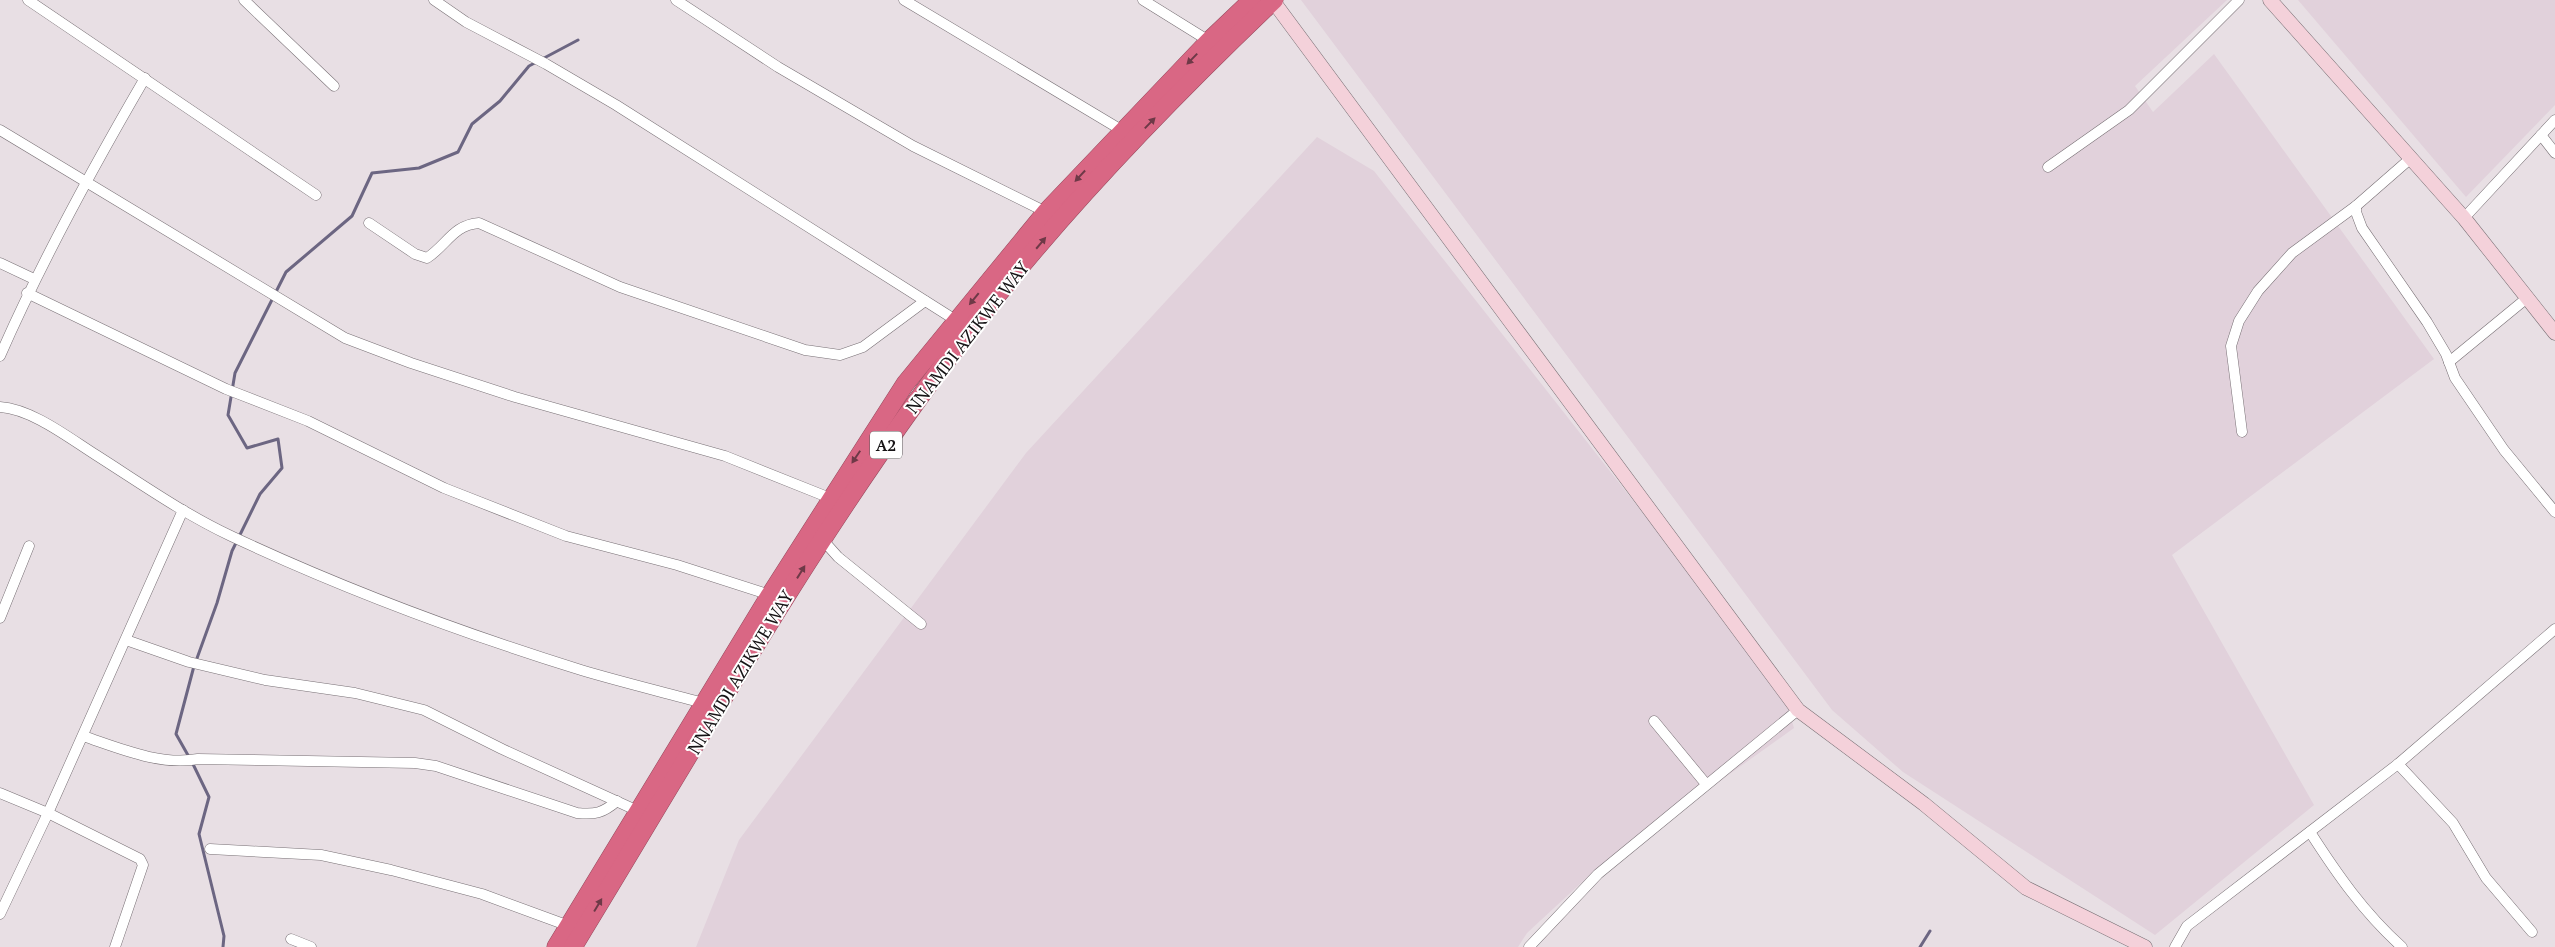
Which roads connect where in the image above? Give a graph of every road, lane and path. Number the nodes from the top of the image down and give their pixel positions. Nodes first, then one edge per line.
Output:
1 (28, 0) edge
2 (244, 0) edge
3 (434, 0) edge
4 (676, 0) edge
5 (904, 0) edge
6 (1143, 0) edge
7 (1252, 0) edge
8 (2239, 0) edge
9 (2270, 0) edge
10 (1274, 1) edge
11 (1209, 41) junction
12 (145, 78) junction
13 (334, 86) dead end
14 (2555, 120) edge
15 (0, 130) edge
16 (1123, 131) junction
17 (2541, 135) junction
18 (2555, 153) edge
19 (2411, 158) junction
20 (2048, 166) dead end
21 (85, 181) junction
22 (316, 196) dead end
23 (2356, 206) junction
24 (1046, 212) junction
25 (2464, 218) junction
26 (369, 223) dead end
27 (0, 263) edge
28 (34, 279) junction
29 (28, 293) junction
30 (2527, 298) junction
31 (925, 301) junction
32 (957, 321) junction
33 (2555, 332) edge
34 (0, 356) edge
35 (2449, 362) junction
36 (0, 407) edge
37 (2242, 432) dead end
38 (830, 498) junction
39 (183, 510) junction
40 (2555, 512) edge
41 (822, 539) junction
42 (30, 546) dead end
43 (770, 595) junction
44 (0, 618) edge
45 (921, 624) dead end
46 (2555, 629) edge
47 (126, 640) junction
48 (703, 703) junction
49 (1798, 710) junction
50 (1654, 721) dead end
51 (82, 736) junction
52 (2398, 764) junction
53 (1706, 784) junction
54 (0, 793) edge
55 (617, 801) junction
56 (638, 811) junction
57 (48, 813) junction
58 (2310, 832) junction
59 (210, 849) dead end
60 (0, 914) edge
61 (569, 926) junction
62 (2532, 932) dead end
63 (291, 939) dead end
64 (115, 947) edge
65 (312, 947) edge
66 (556, 947) edge
67 (573, 947) edge
68 (1529, 947) edge
69 (2145, 947) edge
70 (2175, 947) edge
71 (2402, 947) edge

1 - 12 street
2 - 13 street
3 - 31 street
4 - 24 street
5 - 16 street
6 - 11 street
7 - 11 highway, NNAMDI AZIKWE WAY / A2
8 - 20 street
9 - 19 street
41 -> 10 highway, NNAMDI AZIKWE WAY / A2
10 - 49 street
11 -> 16 highway, NNAMDI AZIKWE WAY / A2
12 - 21 street
12 - 22 street
14 - 17 street
15 - 21 street
16 -> 24 highway, NNAMDI AZIKWE WAY / A2
17 - 18 street
17 - 25 street
19 - 23 street
19 - 25 street
21 - 28 street
21 - 38 street
23 - 35 street
23 - 37 street
24 -> 32 highway, NNAMDI AZIKWE WAY / A2
25 - 30 street
26 - 31 street
27 - 28 street
28 - 29 street
29 - 34 street
29 - 43 street
30 - 33 street
30 - 35 street
31 - 32 street
32 -> 38 highway, NNAMDI AZIKWE WAY / A2
35 - 40 street
36 - 39 street
38 - 43 highway, NNAMDI AZIKWE WAY / A2
39 - 47 street
39 - 48 street
41 - 45 street
67 -> 41 highway, NNAMDI AZIKWE WAY / A2
42 - 44 street
43 - 48 highway, NNAMDI AZIKWE WAY / A2
46 - 52 street
47 - 51 street
47 - 55 street
48 - 56 highway, NNAMDI AZIKWE WAY / A2
49 - 53 street
49 - 69 street
50 - 53 street
51 - 55 street
51 - 57 street
52 - 58 street
52 - 62 street
53 - 68 street
54 - 57 street
55 - 56 street
56 - 61 highway, NNAMDI AZIKWE WAY / A2
57 - 60 street
57 - 64 street
58 - 70 street
58 - 71 street
59 - 61 street
61 - 66 highway, NNAMDI AZIKWE WAY / A2
63 - 65 street

